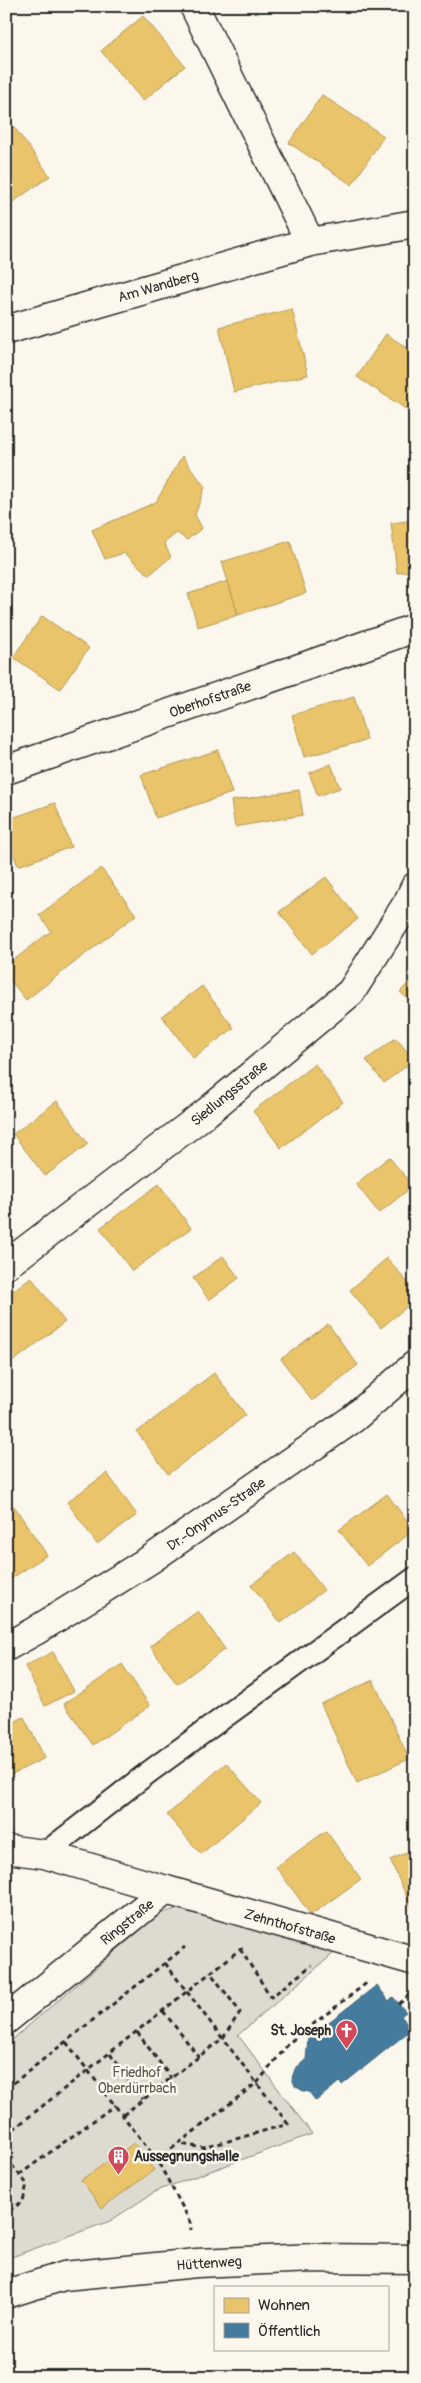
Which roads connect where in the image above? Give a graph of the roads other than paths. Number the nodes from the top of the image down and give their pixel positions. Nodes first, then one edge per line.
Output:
1 (194, 6) edge
2 (415, 224) edge
3 (310, 242) junction
4 (6, 330) edge
5 (413, 634) edge
6 (6, 770) edge
7 (415, 887) edge
8 (6, 1265) edge
9 (415, 1365) edge
10 (415, 1578) edge
11 (6, 1647) edge
12 (6, 1849) edge
13 (44, 1854) junction
14 (166, 1890) junction
15 (415, 1961) edge
16 (6, 2020) edge
17 (415, 2259) edge
18 (6, 2294) edge

1 - 3 street
2 - 3 street, Am Wandberg
3 - 4 street, Am Wandberg
5 - 6 street, Oberhofstraße
7 - 8 street, Siedlungsstraße
9 - 11 street, Dr.-Onymus-Straße
10 - 13 lane
12 - 13 street, Ringstraße
13 - 14 street, Ringstraße
14 - 15 street, Zehnthofstraße
14 - 16 street, Ringstraße
17 - 18 street, Hüttenweg

